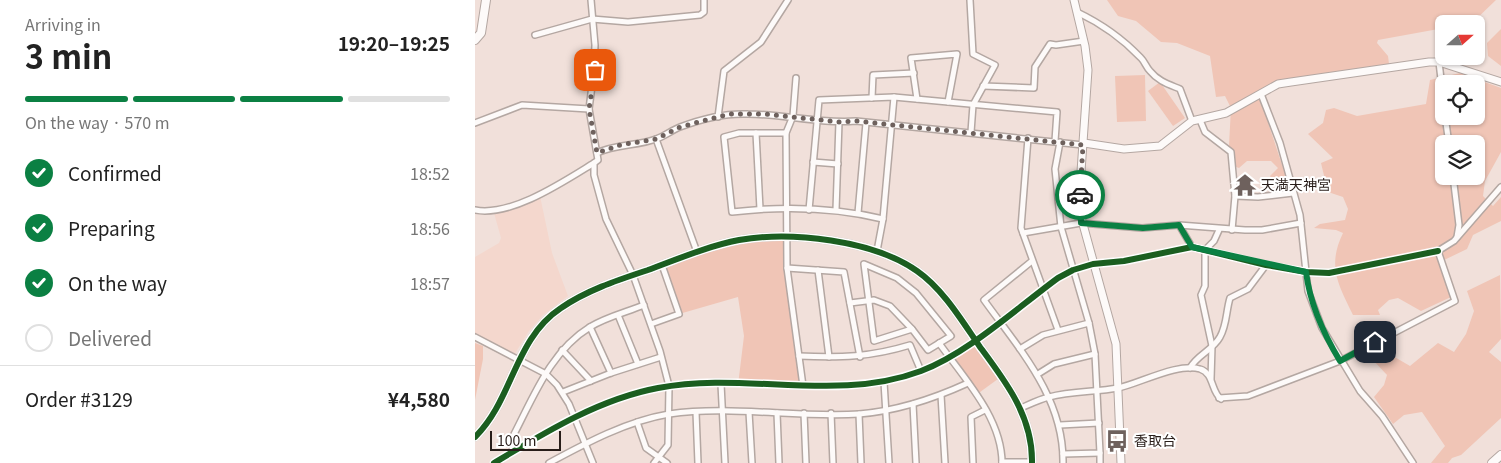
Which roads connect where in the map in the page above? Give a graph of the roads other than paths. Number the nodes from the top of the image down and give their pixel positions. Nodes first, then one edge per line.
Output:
1 (486, 0) edge
2 (704, 0) edge
3 (788, 0) edge
4 (970, 0) edge
5 (1074, 0) edge
6 (594, 1) edge
7 (1077, 12) junction
8 (592, 19) junction
9 (535, 35) dead end
10 (475, 40) edge
11 (1084, 41) junction
12 (1435, 62) edge
13 (1448, 65) edge
14 (914, 73) junction
15 (796, 78) dead end
16 (1501, 82) edge
17 (983, 86) junction
18 (1261, 94) junction
19 (872, 98) junction
20 (895, 98) junction
21 (917, 100) junction
22 (948, 102) junction
23 (973, 105) junction
24 (589, 109) junction
25 (793, 116) junction
26 (718, 117) junction
27 (817, 120) junction
28 (1196, 120) junction
29 (839, 122) junction
30 (475, 123) edge
31 (866, 123) junction
32 (892, 124) junction
33 (971, 132) junction
34 (756, 133) junction
35 (787, 133) junction
36 (1028, 138) junction
37 (656, 139) junction
38 (1057, 142) junction
39 (1083, 144) junction
40 (597, 153) junction
41 (813, 162) junction
42 (594, 163) junction
43 (838, 164) junction
44 (1454, 185) edge
45 (1501, 187) edge
46 (1293, 193) junction
47 (1235, 196) junction
48 (787, 208) junction
49 (760, 209) junction
50 (475, 210) edge
51 (809, 210) junction
52 (836, 210) junction
53 (858, 213) junction
54 (883, 219) junction
55 (1081, 223) junction
56 (1301, 223) junction
57 (1179, 225) junction
58 (1061, 227) junction
59 (1219, 230) junction
60 (1232, 230) junction
61 (1023, 233) junction
62 (788, 237) junction
63 (1457, 238) junction
64 (1192, 247) junction
65 (1205, 250) junction
66 (877, 251) junction
67 (1439, 251) junction
68 (697, 252) junction
69 (1032, 261) junction
70 (1093, 264) junction
71 (662, 265) junction
72 (1265, 265) junction
73 (787, 268) junction
74 (818, 270) junction
75 (1073, 270) junction
76 (1306, 272) junction
77 (633, 275) junction
78 (1043, 289) junction
79 (868, 301) junction
80 (850, 303) junction
81 (644, 305) junction
82 (618, 315) junction
83 (1000, 322) junction
84 (1089, 323) junction
85 (651, 324) junction
86 (590, 327) junction
87 (912, 329) junction
88 (1058, 330) junction
89 (475, 337) edge
90 (975, 339) junction
91 (939, 343) junction
92 (1212, 346) junction
93 (1020, 349) junction
94 (562, 350) junction
95 (1095, 354) junction
96 (799, 356) junction
97 (661, 357) junction
98 (829, 357) junction
99 (860, 357) junction
100 (950, 358) junction
101 (518, 361) junction
102 (1340, 361) junction
103 (638, 364) junction
104 (1190, 368) junction
105 (921, 371) junction
106 (611, 372) junction
107 (546, 374) junction
108 (1038, 374) junction
109 (1211, 380) junction
110 (591, 381) junction
111 (883, 382) junction
112 (968, 383) junction
113 (721, 384) junction
114 (669, 386) junction
115 (803, 386) junction
116 (1117, 388) junction
117 (1096, 391) junction
118 (563, 392) junction
119 (941, 395) junction
120 (1049, 396) junction
121 (913, 404) junction
122 (1021, 408) junction
123 (886, 409) junction
124 (985, 410) junction
125 (696, 412) junction
126 (722, 412) junction
127 (749, 412) junction
128 (777, 413) junction
129 (804, 413) junction
130 (831, 413) junction
131 (668, 414) junction
132 (859, 414) junction
133 (575, 418) junction
134 (637, 422) junction
135 (1099, 423) junction
136 (1060, 425) junction
137 (475, 437) edge
138 (585, 444) junction
139 (514, 451) junction
140 (1100, 453) junction
141 (1063, 454) junction
142 (1501, 455) edge
143 (660, 458) junction
144 (560, 460) edge
145 (1002, 462) edge
146 (1032, 462) edge
147 (494, 463) edge
148 (549, 463) edge
149 (593, 463) edge
150 (654, 463) edge
151 (667, 463) edge
152 (698, 463) edge
153 (725, 463) edge
154 (752, 463) edge
155 (779, 463) edge
156 (806, 463) edge
157 (833, 463) edge
158 (861, 463) edge
159 (889, 463) edge
160 (916, 463) edge
161 (945, 463) edge
162 (973, 463) edge
163 (1063, 463) edge
164 (1100, 463) edge
165 (1121, 463) edge
166 (1413, 463) edge
167 (1492, 463) edge

1 - 10 main road
2 - 8 street
3 - 26 street
4 - 17 street
5 - 7 street
6 - 8 street
7 - 11 street
7 - 28 street
8 - 9 street
8 - 24 street
11 - 17 street
11 - 39 street
12 - 18 street
13 - 16 street
14 - 19 street
14 - 21 street
14 - 22 street
15 - 25 street
17 - 23 street
18 - 28 street
18 - 46 street
19 - 20 street
19 - 27 street
20 - 21 street
20 - 32 street
21 - 22 street
22 - 23 street
23 - 33 street
23 - 38 street
24 - 30 street
24 - 40 street
25 - 26 street
25 - 27 street
25 - 35 street
26 - 37 street
27 - 29 street
27 - 41 street
28 - 39 street
28 - 47 street
29 - 31 street
29 - 43 street
31 - 32 street
31 - 53 street
32 - 33 street
32 - 54 street
33 - 36 street
34 - 35 street
34 - 49 street
34 - 49 street
35 - 48 street
36 - 38 street
36 - 61 street
37 - 40 street
37 - 68 street
38 - 39 street
38 - 58 street
39 - 55 street
40 - 42 street
41 - 43 street
41 - 51 street
42 - 50 street
42 - 77 street
43 - 52 street
44 - 63 street
45 - 63 street
46 - 47 street
46 - 56 street
47 - 60 street
48 - 49 street
48 - 51 street
48 - 62 street
51 - 52 street
52 - 53 street
53 - 54 street
54 - 66 street
55 - 57 street
55 - 58 street
55 - 70 street
56 - 60 street
56 - 76 street
57 - 59 street
57 - 64 street
58 - 61 street
58 - 75 street
59 - 60 street
59 - 65 street
61 - 69 street
62 - 66 street
62 - 68 street
62 - 73 street
63 - 67 street
64 - 65 street
64 - 70 street
65 - 72 street
65 - 92 street
66 - 90 street
67 - 76 street
67 - 102 street
68 - 71 street
69 - 78 street
69 - 83 street
70 - 75 street
70 - 116 street
71 - 77 street
71 - 85 street
72 - 76 street
72 - 92 street
73 - 74 street
73 - 96 street
74 - 80 street
74 - 98 street
75 - 78 street
75 - 84 street
76 - 102 street
77 - 81 street
77 - 101 street
78 - 83 street
78 - 88 street
79 - 80 street
79 - 87 street
79 - 87 street
79 - 91 street
80 - 99 street
81 - 82 street
81 - 85 street
82 - 86 street
82 - 103 street
83 - 90 street
83 - 93 street
84 - 88 street
84 - 95 street
85 - 97 street
86 - 94 street
86 - 106 street
87 - 91 street
88 - 93 street
89 - 101 street
90 - 100 street
90 - 122 street
91 - 100 street
92 - 104 street
92 - 109 street
93 - 108 street
94 - 107 street
94 - 110 street
95 - 108 street
95 - 117 street
96 - 98 street
96 - 115 street
97 - 103 street
97 - 114 street
98 - 99 street
99 - 105 street
100 - 105 street
100 - 112 street
101 - 107 street
101 - 137 street
102 - 109 street
102 - 166 street
103 - 106 street
104 - 109 street
104 - 116 street
105 - 111 street
106 - 110 street
107 - 118 street
107 - 139 street
108 - 120 street
110 - 118 street
111 - 115 street
111 - 123 street
112 - 119 street
112 - 124 street
113 - 114 street
113 - 115 street
113 - 126 street
114 - 131 street
114 - 133 street
116 - 117 street
116 - 165 street
117 - 120 street
117 - 135 street
118 - 133 street
119 - 121 street
119 - 161 street
120 - 122 street
120 - 136 street
121 - 123 street
121 - 160 street
122 - 146 street
123 - 132 street
123 - 159 street
124 - 145 street
124 - 162 street
125 - 126 street
125 - 131 street
125 - 152 street
126 - 127 street
126 - 153 street
127 - 128 street
127 - 154 street
128 - 129 street
128 - 155 street
129 - 130 street
129 - 156 street
130 - 132 street
130 - 157 street
131 - 134 street
131 - 143 street
132 - 158 street
133 - 138 street
133 - 139 street
134 - 138 street
134 - 143 street
135 - 136 street
135 - 140 street
136 - 141 street
138 - 144 street
138 - 149 street
139 - 147 street
140 - 141 street
140 - 164 street
141 - 163 street
142 - 167 main road
143 - 150 street
143 - 151 street
144 - 148 street
145 - 146 street

